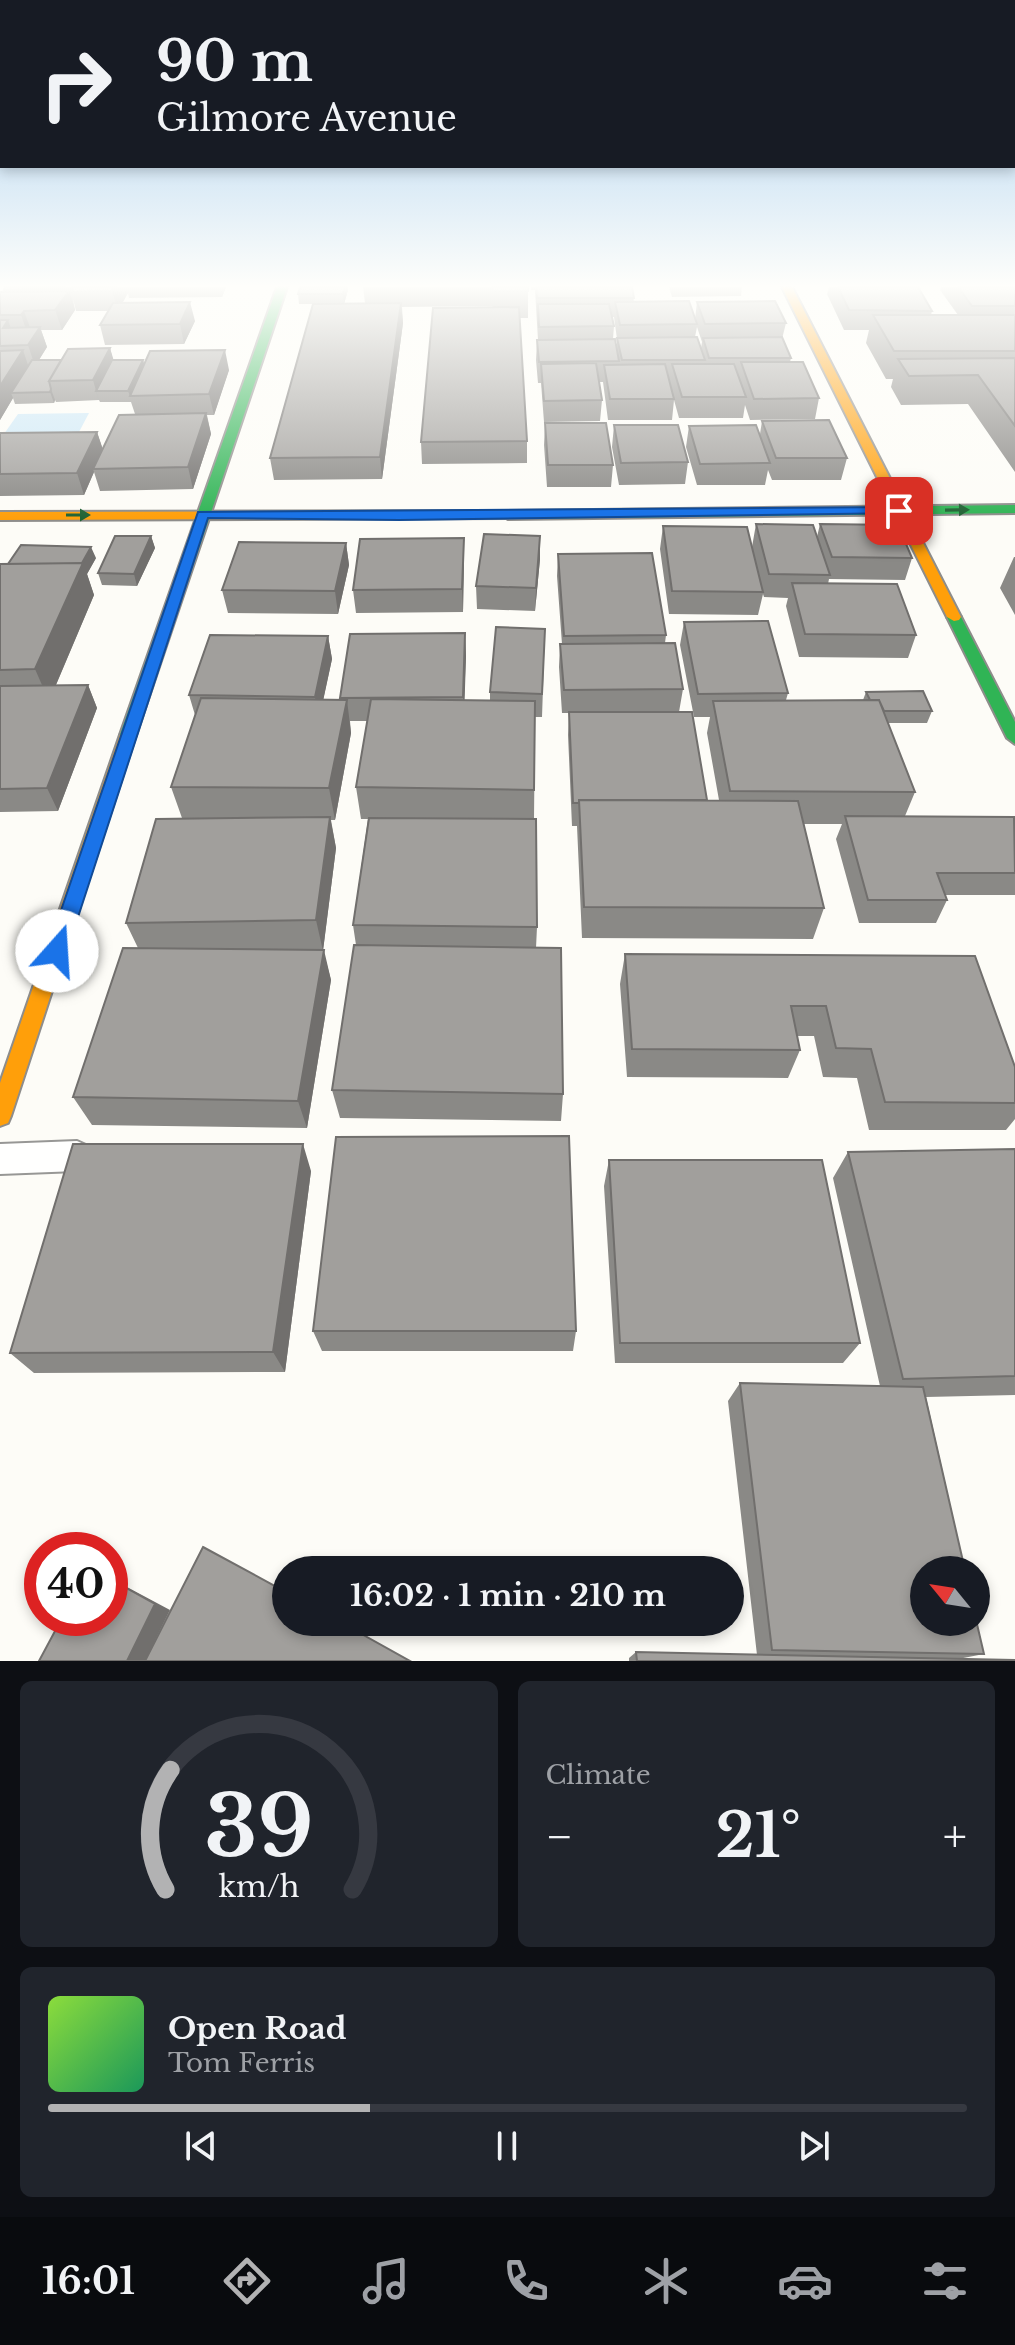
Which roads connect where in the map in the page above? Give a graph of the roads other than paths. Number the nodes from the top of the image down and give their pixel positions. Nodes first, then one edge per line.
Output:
1 (255, 365) edge
2 (826, 365) edge
3 (1015, 509) edge
4 (899, 511) junction
5 (202, 514) junction
6 (0, 516) edge
7 (1015, 738) edge
8 (0, 1116) edge
9 (77, 1156) edge
10 (0, 1159) edge

1 - 5 street
2 - 4 street
4 -> 3 street
4 - 5 street
4 - 7 street
6 -> 5 street
5 - 8 street
9 - 10 lane

